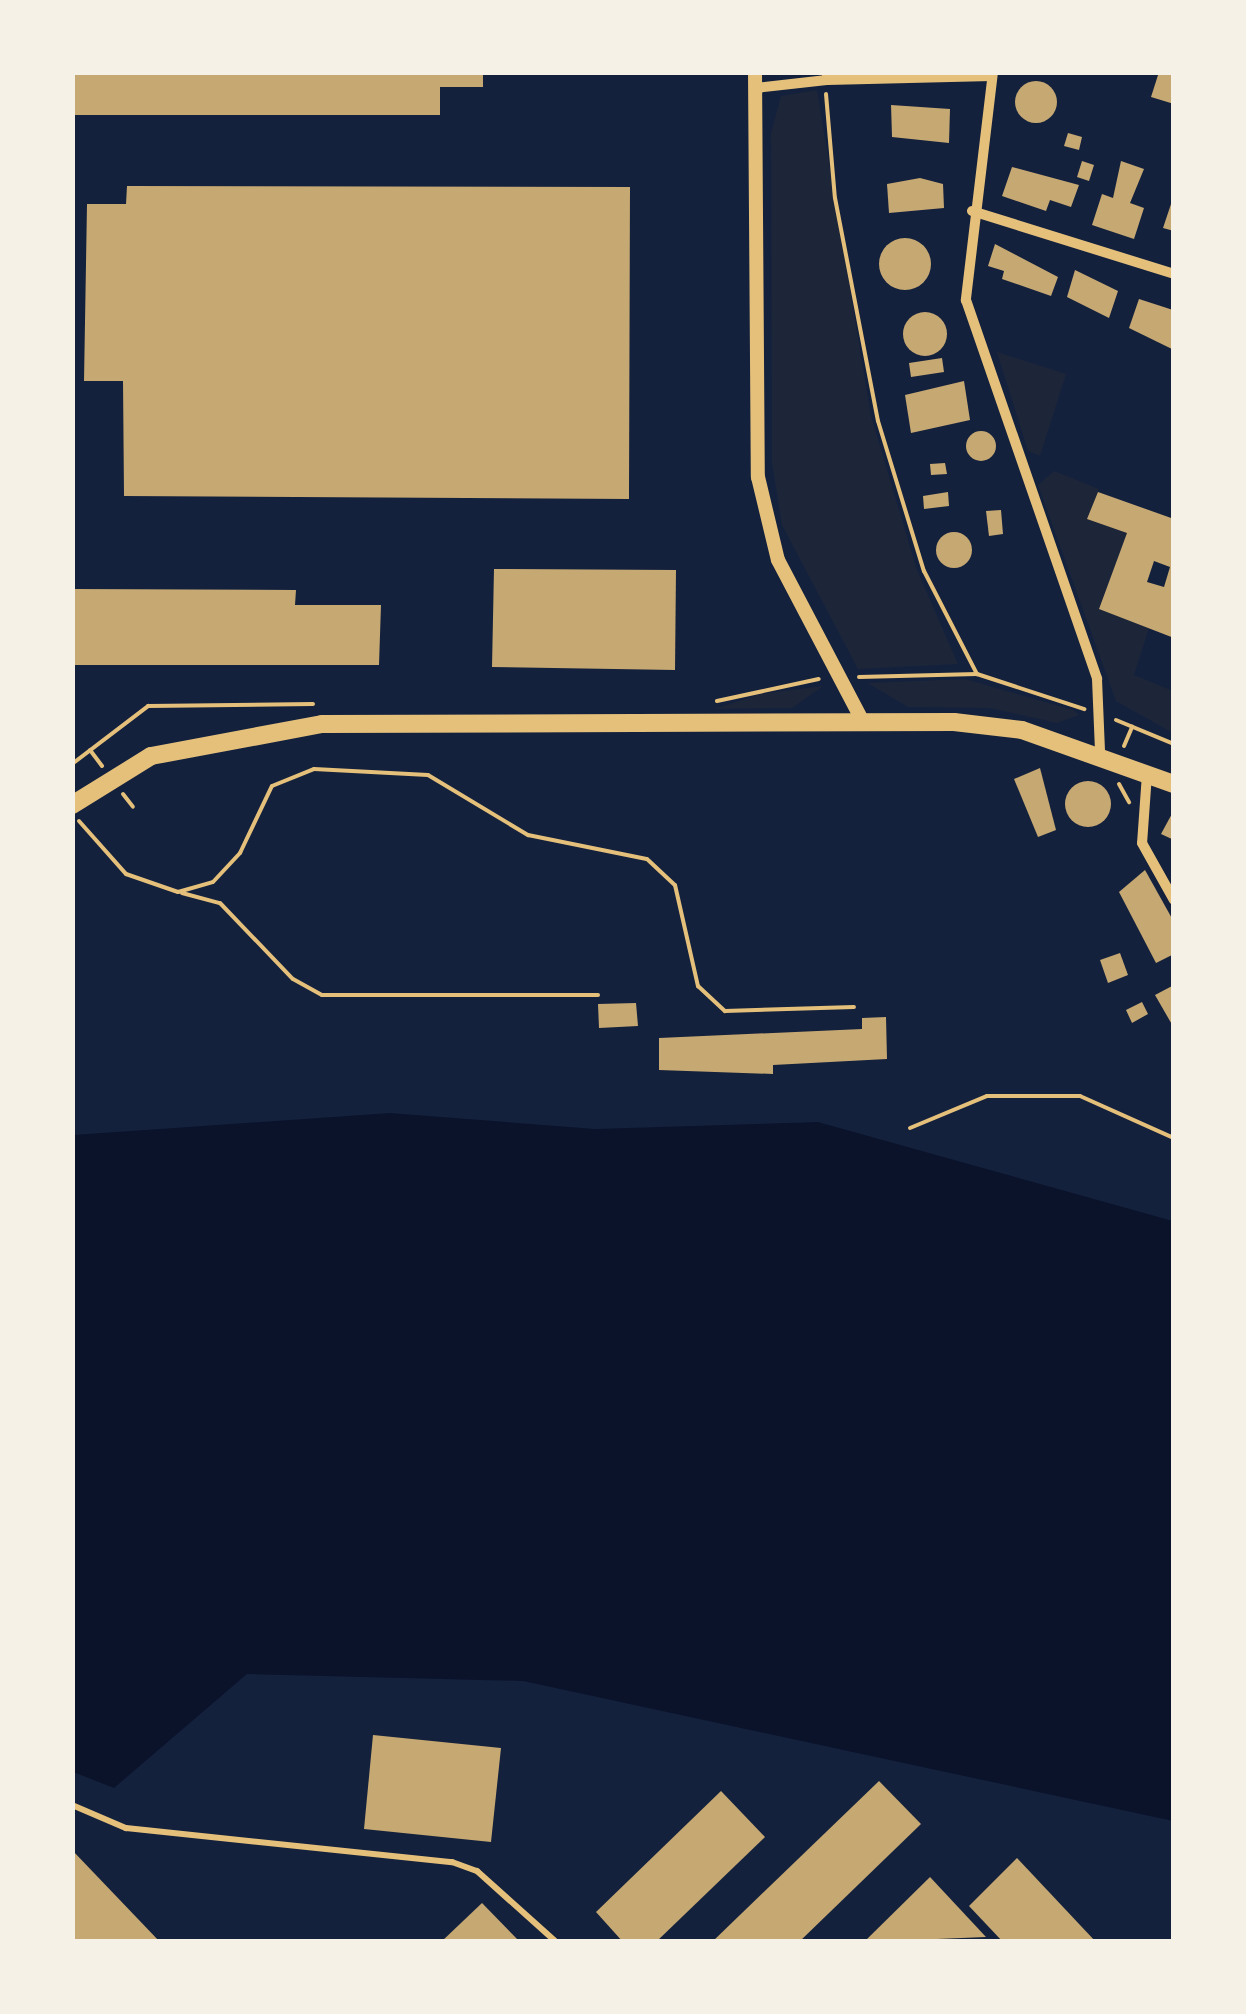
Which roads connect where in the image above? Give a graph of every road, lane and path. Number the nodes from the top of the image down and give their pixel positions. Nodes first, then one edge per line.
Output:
1 (993, 74) edge
2 (827, 76) edge
3 (756, 80) edge
4 (972, 211) junction
5 (1174, 274) edge
6 (977, 674) dead end
7 (864, 724) junction
8 (1100, 752) junction
9 (1148, 772) junction
10 (1174, 784) edge
11 (72, 805) edge
12 (72, 814) edge
13 (178, 892) junction
14 (1174, 900) edge
15 (598, 994) dead end
16 (854, 1008) dead end
17 (910, 1128) dead end
18 (1174, 1138) edge
19 (72, 1805) edge
20 (556, 1942) edge

1 - 2 street
1 - 4 street
2 - 3 street
2 - 6 path
3 - 7 street
4 - 5 street
4 - 8 street
7 - 8 main road
7 - 11 main road
8 - 9 main road
9 - 10 main road
9 - 14 street
12 - 13 path
13 - 15 path
13 - 16 path
17 - 18 path
19 - 20 lane

